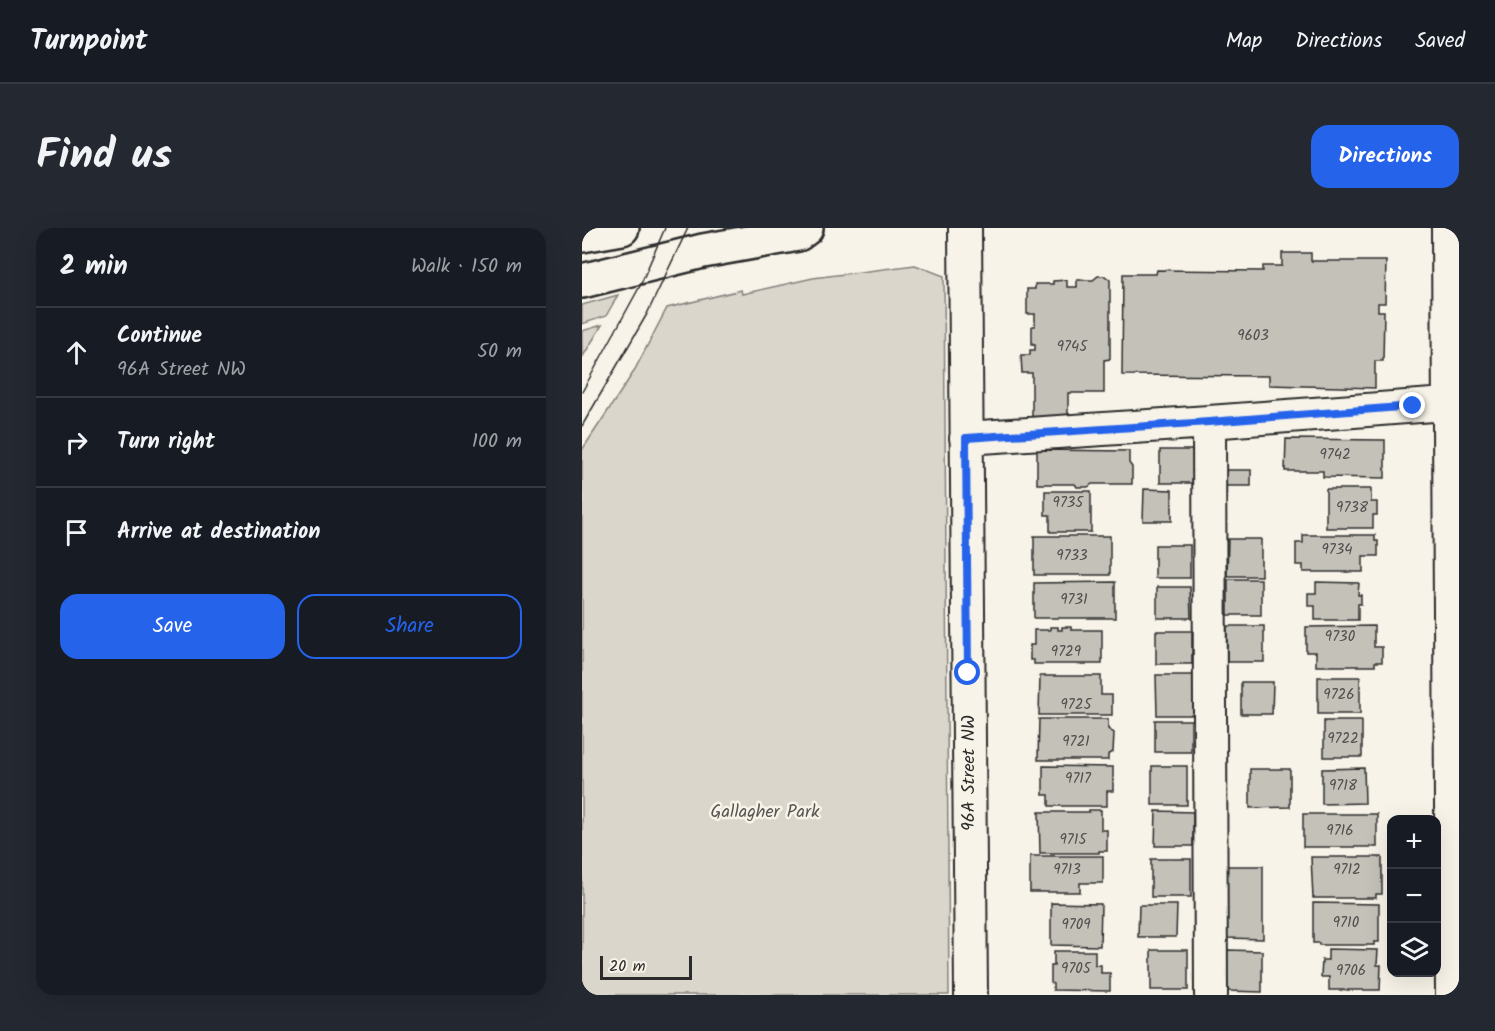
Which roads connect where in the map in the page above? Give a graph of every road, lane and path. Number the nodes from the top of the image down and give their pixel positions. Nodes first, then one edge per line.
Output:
1 (622, 228) edge
2 (806, 228) edge
3 (965, 228) edge
4 (1448, 228) edge
5 (582, 235) edge
6 (582, 281) edge
7 (1454, 403) edge
8 (1209, 422) junction
9 (966, 438) junction
10 (970, 995) edge
11 (1211, 995) edge
12 (1452, 995) edge

1 - 5 main road
2 - 6 main road
3 - 9 street, 96A Street NW
4 - 7 street
7 - 8 street
7 - 12 street
8 - 9 street
8 - 11 street
9 - 10 street, 96A Street NW

